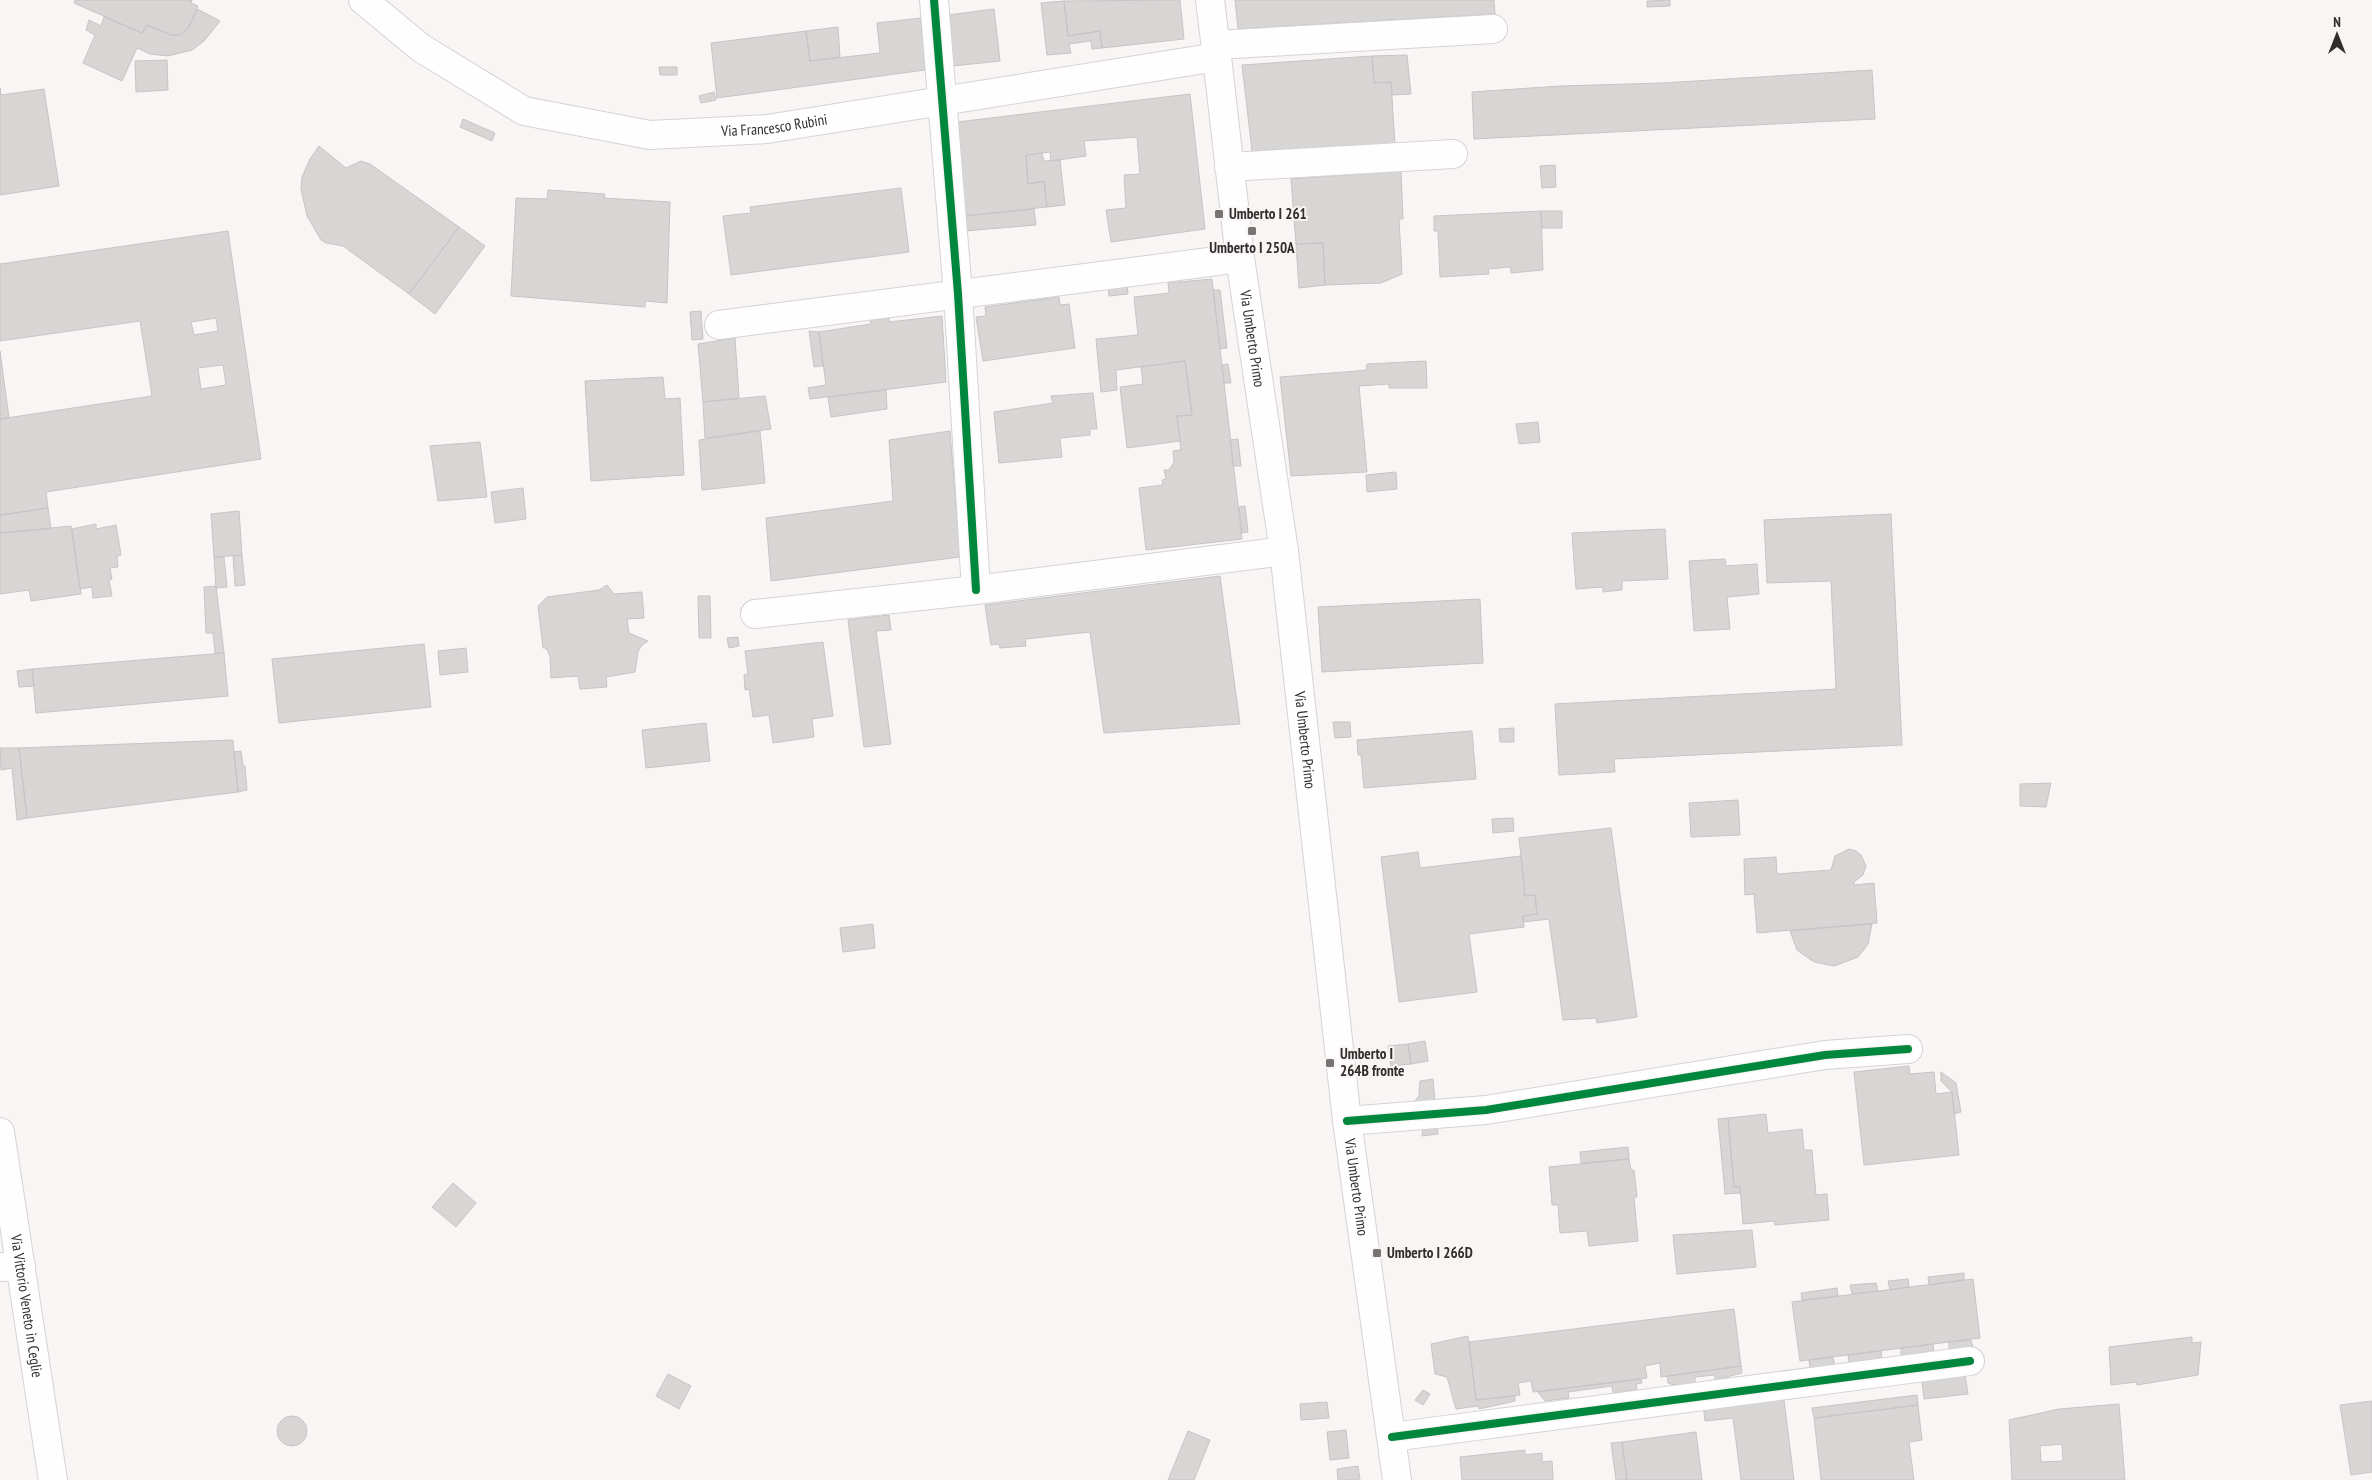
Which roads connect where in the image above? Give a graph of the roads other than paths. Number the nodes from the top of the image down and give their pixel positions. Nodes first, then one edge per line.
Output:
1 (363, 0) edge
2 (934, 0) edge
3 (1210, 0) edge
4 (1493, 29) dead end
5 (1217, 51) junction
6 (941, 100) junction
7 (1453, 154) dead end
8 (1229, 167) junction
9 (1240, 258) junction
10 (958, 294) junction
11 (719, 325) dead end
12 (1284, 550) junction
13 (976, 590) junction
14 (756, 614) dead end
15 (1908, 1049) dead end
16 (1348, 1121) junction
17 (0, 1132) edge
18 (10, 1267) edge
19 (1970, 1361) dead end
20 (1392, 1437) junction
21 (53, 1480) edge
22 (1397, 1480) edge

1 - 6 street, Via Francesco Rubini
2 - 6 street
3 - 5 street, Via Umberto Primo
4 - 5 street, Via Francesco Rubini
5 - 6 street, Via Francesco Rubini
5 - 8 street, Via Umberto Primo
6 - 10 street
7 - 8 street
8 - 9 street, Via Umberto Primo
9 - 10 street
9 - 12 street, Via Umberto Primo
10 - 11 street
10 - 13 street
12 - 13 street
12 - 16 street, Via Umberto Primo
13 - 14 street
15 - 16 street
16 - 20 street, Via Umberto Primo
17 - 18 street, Via Vittorio Veneto in Ceglie
18 - 21 street, Via Vittorio Veneto in Ceglie
19 - 20 street
20 - 22 street, Via Umberto Primo

